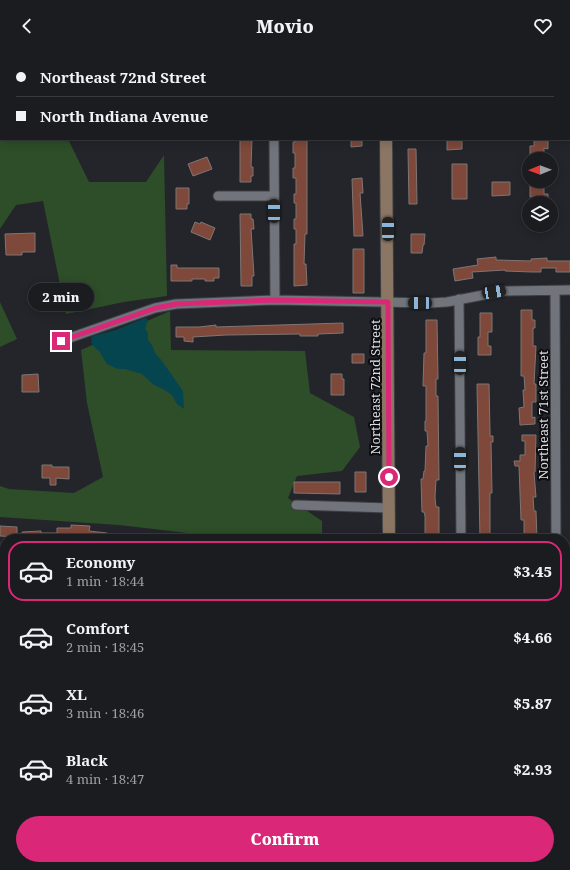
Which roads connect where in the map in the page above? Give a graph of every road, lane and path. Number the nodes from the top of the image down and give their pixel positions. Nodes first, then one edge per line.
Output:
1 (274, 140) edge
2 (386, 140) edge
3 (218, 196) dead end
4 (274, 196) junction
5 (570, 290) edge
6 (555, 291) junction
7 (459, 299) junction
8 (275, 300) junction
9 (388, 302) junction
10 (61, 341) dead end
11 (296, 505) dead end
12 (389, 508) junction
13 (389, 534) edge
14 (461, 534) edge
15 (556, 534) edge

1 - 4 street
2 - 9 main road, Northeast 72nd Street
3 - 4 street
4 - 8 street
5 - 6 street
6 - 7 street
6 - 15 street, Northeast 71st Street
7 - 9 street
7 - 14 street
8 - 9 street
8 - 10 street
9 - 12 main road, Northeast 72nd Street
11 - 12 street
12 - 13 main road, Northeast 72nd Street

